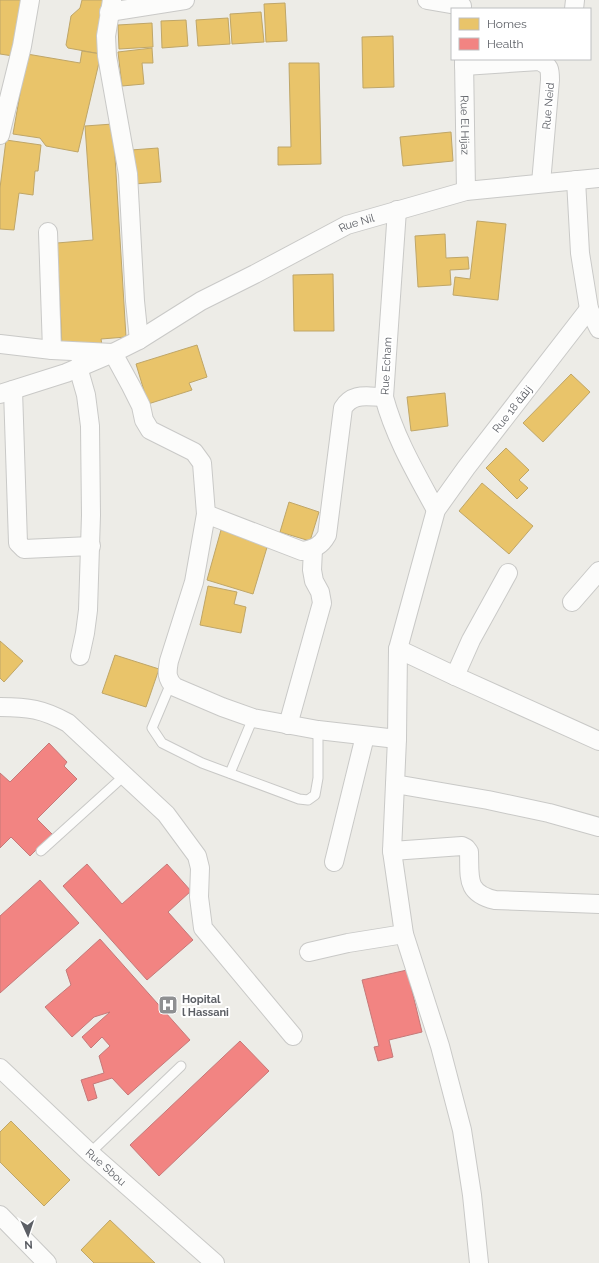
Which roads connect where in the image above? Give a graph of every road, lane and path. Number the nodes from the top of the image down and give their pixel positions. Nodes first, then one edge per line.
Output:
1 (30, 0) edge
2 (185, 0) edge
3 (427, 0) edge
4 (462, 5) edge
5 (111, 6) edge
6 (464, 62) edge
7 (0, 135) edge
8 (599, 178) edge
9 (576, 180) junction
10 (541, 183) junction
11 (466, 191) junction
12 (397, 210) junction
13 (48, 232) dead end
14 (589, 309) junction
15 (599, 328) edge
16 (139, 340) junction
17 (0, 344) edge
18 (52, 350) junction
19 (113, 353) junction
20 (78, 367) junction
21 (6, 392) edge
22 (384, 397) junction
23 (436, 510) junction
24 (206, 514) junction
25 (91, 546) junction
26 (313, 549) junction
27 (599, 571) edge
28 (508, 573) dead end
29 (572, 602) dead end
30 (398, 649) junction
31 (80, 656) dead end
32 (455, 676) junction
33 (170, 683) junction
34 (0, 707) edge
35 (253, 718) junction
36 (288, 725) junction
37 (318, 730) junction
38 (365, 736) junction
39 (397, 739) junction
40 (599, 741) edge
41 (230, 773) junction
42 (124, 776) junction
43 (395, 784) junction
44 (599, 827) edge
45 (41, 851) dead end
46 (392, 851) junction
47 (334, 862) dead end
48 (599, 904) edge
49 (404, 934) junction
50 (309, 952) dead end
51 (294, 1036) dead end
52 (181, 1066) dead end
53 (0, 1068) edge
54 (90, 1153) junction
55 (0, 1215) edge
56 (47, 1263) edge
57 (215, 1263) edge
58 (479, 1263) edge

1 - 7 street
2 - 5 street
3 - 4 street
5 - 16 street
6 - 10 street, Rue Neid
6 - 11 street, Rue El Hijaz
8 - 9 street, Rue Nil
9 - 10 street, Rue Nil
9 - 14 street
10 - 11 street, Rue Nil
11 - 12 street, Rue Nil
12 - 16 street, Rue Nil
12 - 22 street, Rue Echam
13 - 18 street
14 - 15 street
14 - 23 street, Rue 18 زنقة
16 - 19 street, Rue Nil
17 - 18 street
18 - 19 street
19 - 20 street, Rue Nil
19 - 24 street
20 - 21 street, Rue Nil
20 - 25 street
21 - 25 street
22 - 23 street, Rue Echam
22 - 26 street
23 - 30 street
24 - 26 street
24 - 33 street
25 - 31 street
26 - 36 street
27 - 29 street
28 - 32 street
30 - 32 street
30 - 39 street
32 - 40 street
33 - 35 street
33 - 41 lane
34 - 42 street
35 - 36 street
35 - 41 lane
36 - 37 street
37 - 38 street
37 - 41 lane
38 - 39 street
38 - 47 street
39 - 43 street
42 - 45 lane
42 - 51 street
43 - 44 street
43 - 46 street
46 - 48 street
46 - 49 street
49 - 50 street
49 - 58 street
52 - 54 lane
53 - 54 street, Rue Sbou
54 - 57 street, Rue Sbou
55 - 56 street

